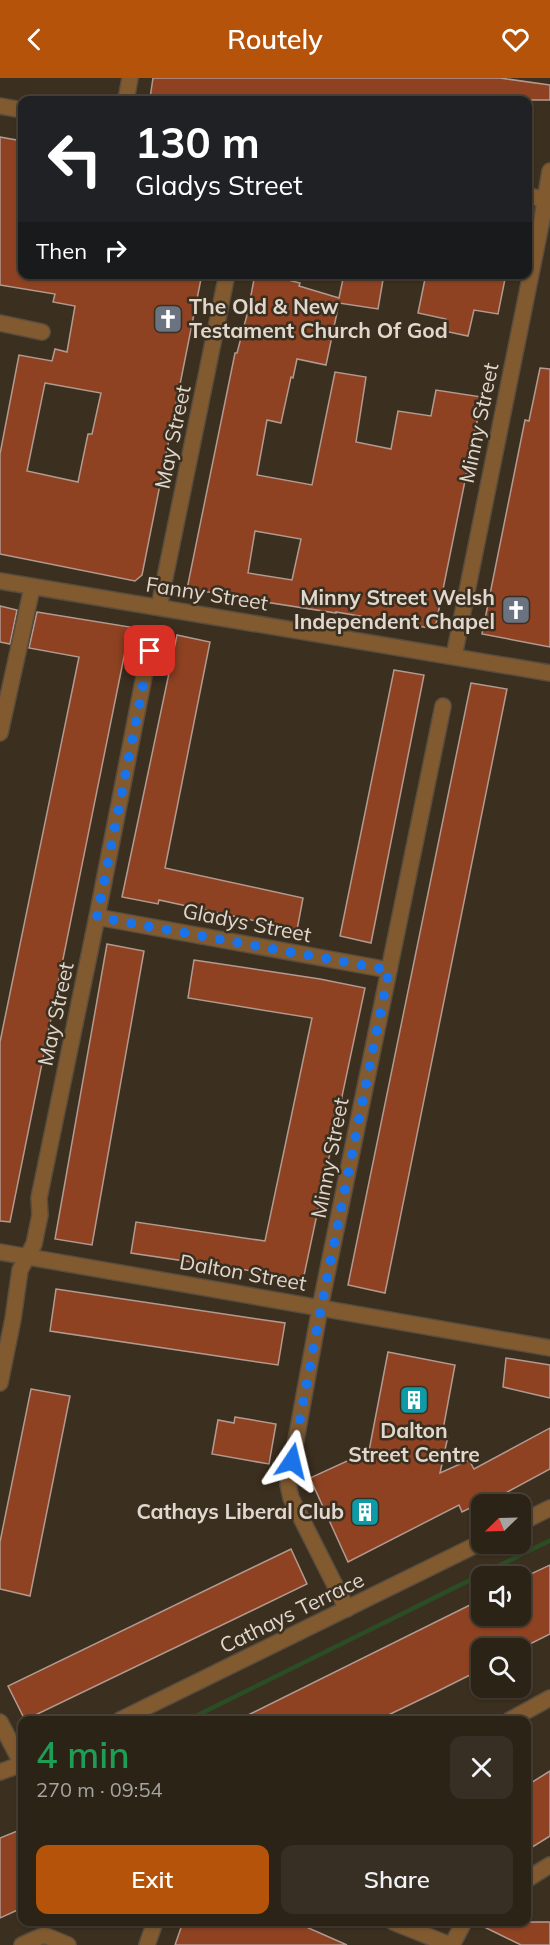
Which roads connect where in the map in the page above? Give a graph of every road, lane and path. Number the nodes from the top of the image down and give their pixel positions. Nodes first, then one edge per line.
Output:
1 (130, 78) edge
2 (127, 96) edge
3 (0, 106) edge
4 (18, 109) edge
5 (550, 171) edge
6 (532, 197) edge
7 (548, 199) edge
8 (532, 277) edge
9 (227, 279) edge
10 (532, 279) edge
11 (0, 323) edge
12 (42, 332) dead end
13 (0, 581) edge
14 (32, 588) junction
15 (159, 607) junction
16 (150, 651) dead end
17 (454, 656) junction
18 (550, 673) edge
19 (443, 705) dead end
20 (0, 734) edge
21 (97, 917) junction
22 (389, 970) junction
23 (0, 1252) edge
24 (27, 1257) junction
25 (321, 1308) junction
26 (550, 1348) edge
27 (0, 1383) edge
28 (550, 1508) edge
29 (531, 1517) edge
30 (471, 1547) edge
31 (347, 1609) junction
32 (550, 1698) edge
33 (128, 1716) edge
34 (517, 1716) edge
35 (0, 1722) edge
36 (18, 1756) edge
37 (18, 1765) edge
38 (0, 1772) edge
39 (550, 1864) edge
40 (531, 1877) edge
41 (154, 1926) edge
42 (402, 1926) edge
43 (460, 1926) edge
44 (443, 1944) edge
45 (22, 1945) edge
46 (68, 1945) edge
47 (147, 1945) edge

1 - 2 street
3 - 4 street
5 - 7 street, Minny Street
6 - 7 street
7 - 8 street, Minny Street
9 - 15 street, May Street
10 - 17 street, Minny Street
11 - 12 street
13 - 14 street, Fanny Street
14 - 15 street, Fanny Street
14 - 20 street
15 - 17 street, Fanny Street
16 - 21 street, May Street
17 - 18 street, Fanny Street
19 - 22 street, Minny Street
21 - 22 street, Gladys Street
21 - 24 street, May Street
22 - 25 street, Minny Street
23 - 24 street, Dalton Street
24 - 25 street, Dalton Street
24 - 27 street, May Street
25 - 26 street, Dalton Street
25 - 31 street, Minny Street
28 - 29 street
30 - 31 street, Cathays Terrace
31 - 33 street, Cathays Terrace
32 - 34 street
35 - 36 street
37 - 38 street
39 - 40 street
41 - 47 street
42 - 44 street
43 - 44 street
45 - 46 street

